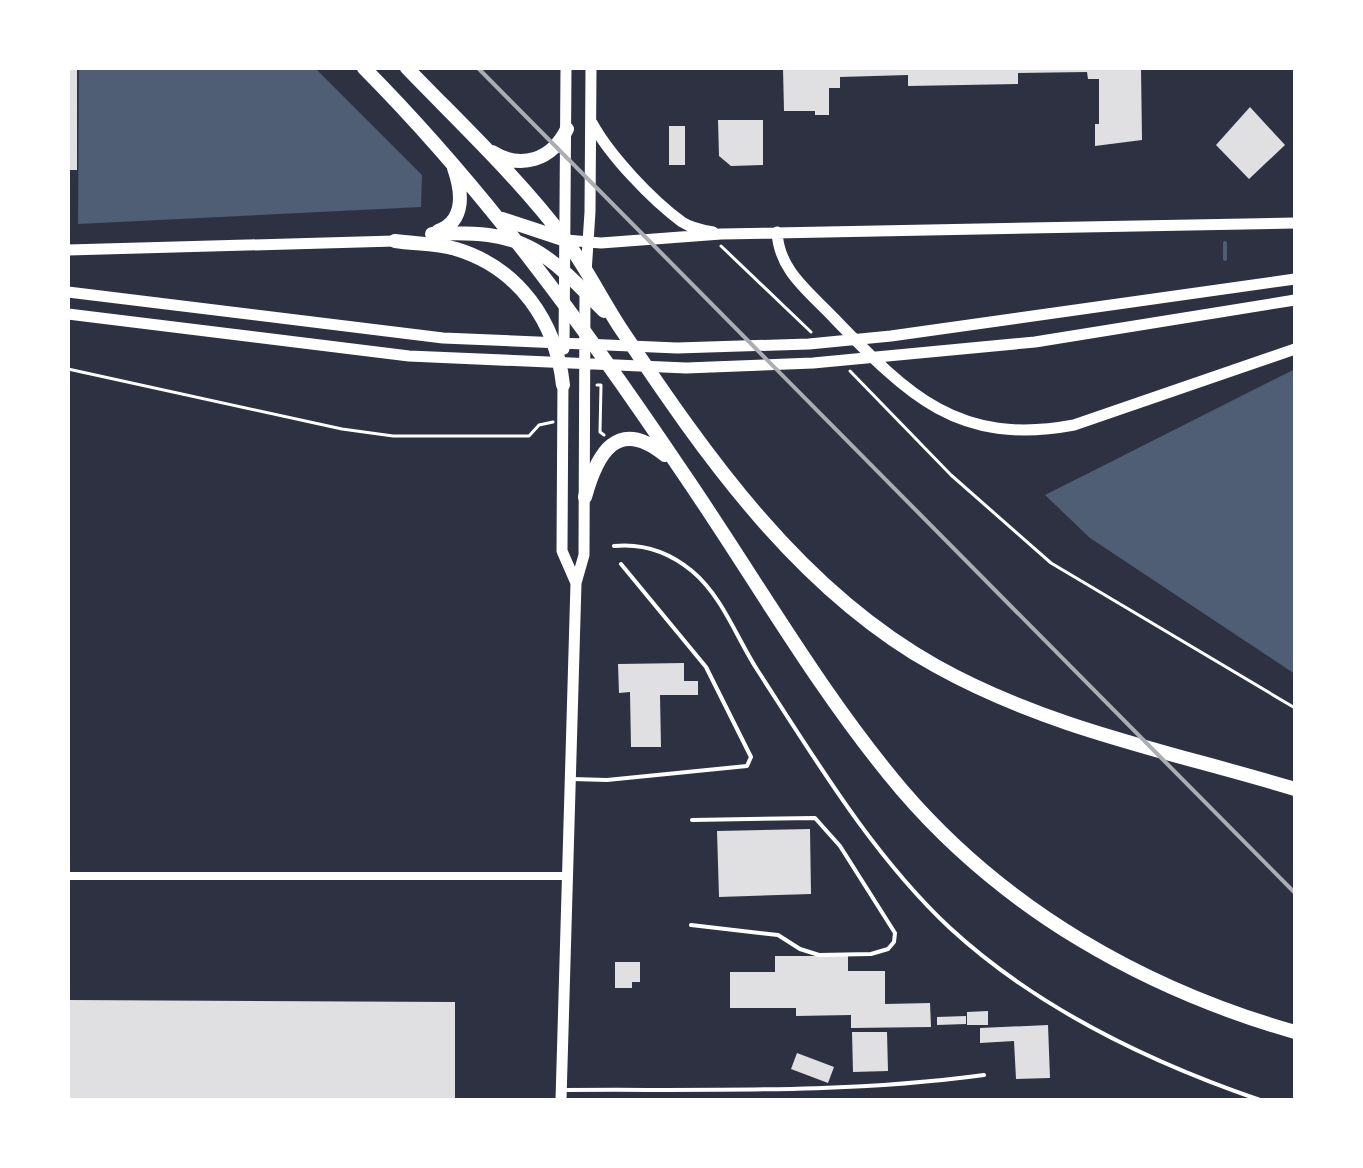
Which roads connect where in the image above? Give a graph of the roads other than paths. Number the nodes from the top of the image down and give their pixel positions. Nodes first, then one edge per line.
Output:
1 (364, 68) edge
2 (407, 68) edge
3 (566, 68) edge
4 (591, 68) edge
5 (590, 120) junction
6 (567, 129) junction
7 (483, 147) junction
8 (451, 160) junction
9 (498, 218) junction
10 (1295, 223) edge
11 (777, 232) junction
12 (432, 234) junction
13 (518, 239) junction
14 (566, 240) junction
15 (721, 240) junction
16 (395, 241) junction
17 (587, 243) junction
18 (68, 250) edge
19 (586, 270) junction
20 (566, 273) junction
21 (1295, 279) edge
22 (68, 292) edge
23 (585, 292) junction
24 (1295, 300) edge
25 (565, 302) junction
26 (68, 314) edge
27 (585, 329) junction
28 (621, 329) junction
29 (1295, 349) edge
30 (563, 385) junction
31 (682, 470) junction
32 (585, 497) junction
33 (614, 546) dead end
34 (621, 564) dead end
35 (576, 583) junction
36 (570, 779) junction
37 (1295, 789) edge
38 (692, 820) dead end
39 (68, 876) edge
40 (567, 876) junction
41 (691, 925) dead end
42 (1295, 1032) edge
43 (984, 1075) dead end
44 (561, 1095) edge
45 (1260, 1100) edge

1 - 8 highway
2 - 7 highway
3 - 6 main road
4 - 5 main road
5 - 15 main road
5 - 17 main road
6 - 7 highway
6 - 14 main road
7 - 14 highway
8 - 9 highway
8 - 12 highway
9 - 13 highway
9 - 14 highway
10 - 11 main road
11 - 15 main road
11 - 29 main road
12 - 13 highway
12 - 16 highway
13 - 20 highway
13 - 25 highway
14 - 17 main road
14 - 19 highway
14 - 20 main road
15 - 17 main road
16 - 18 main road
16 - 30 highway
17 - 19 main road
19 - 23 main road
19 - 28 highway
20 - 23 highway
20 - 25 main road
21 - 22 main road
23 - 27 main road
23 - 28 highway
24 - 26 main road
25 - 27 highway
25 - 30 main road
27 - 31 highway
27 - 32 main road
28 - 37 highway
30 - 35 main road
31 - 32 highway
31 - 42 highway
32 - 35 main road
33 - 45 lane
34 - 36 lane
35 - 36 main road
36 - 40 main road
38 - 41 lane
39 - 40 street
40 - 44 main road
43 - 44 lane

